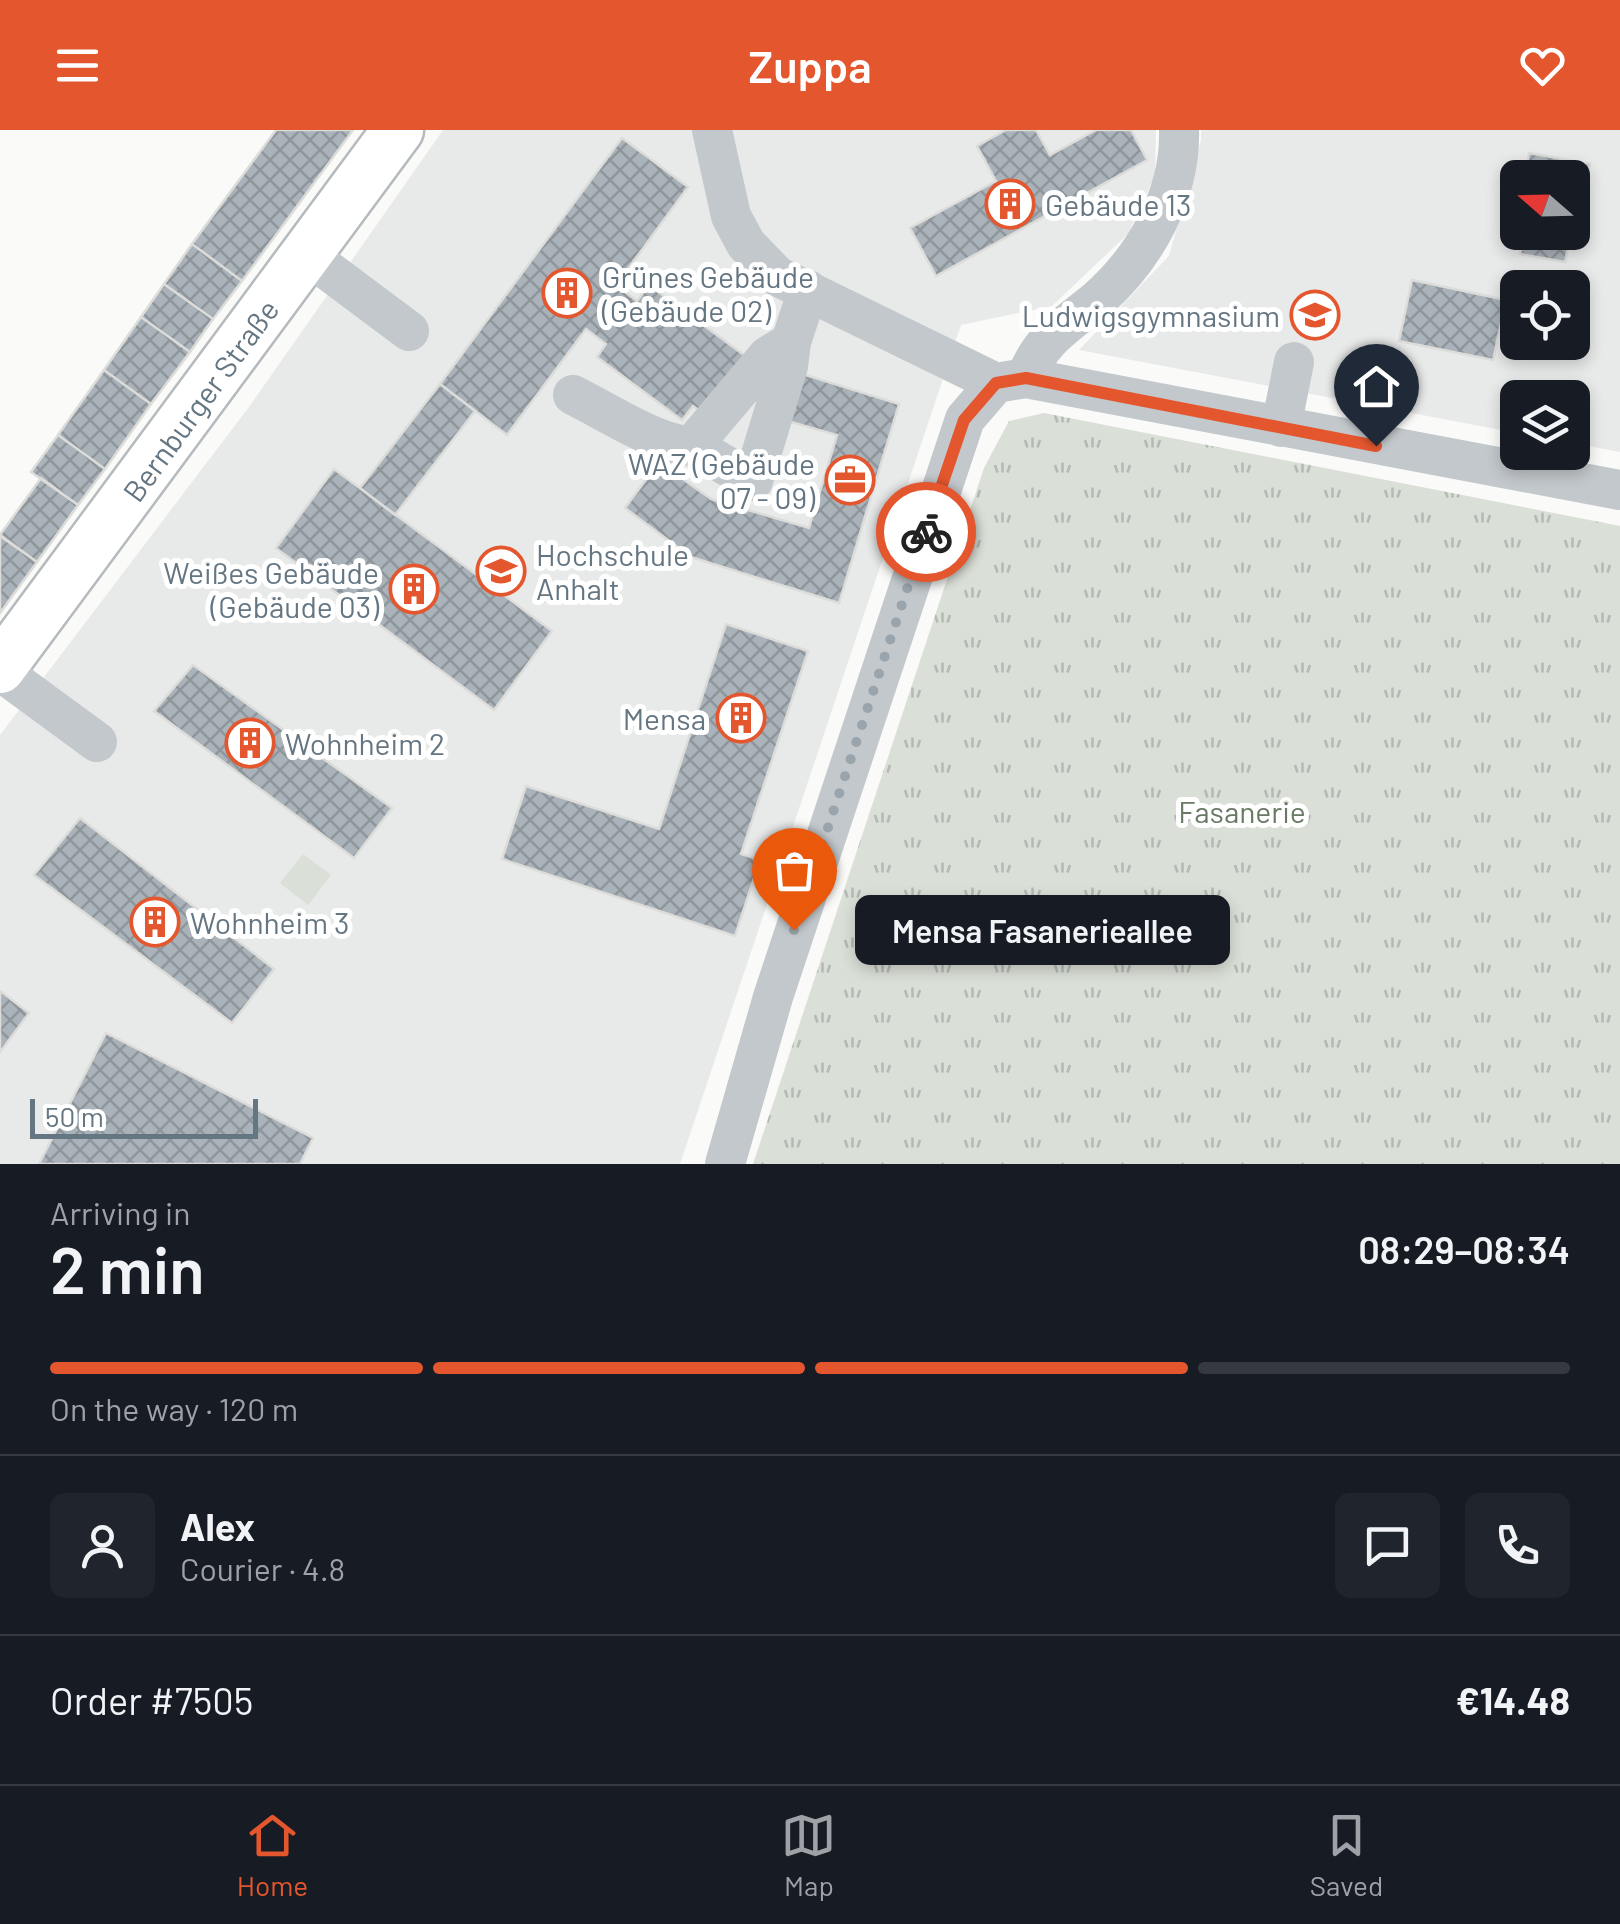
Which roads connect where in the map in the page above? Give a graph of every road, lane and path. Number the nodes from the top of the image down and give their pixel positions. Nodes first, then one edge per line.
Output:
1 (398, 130) edge
2 (712, 130) edge
3 (1179, 130) edge
4 (306, 254) junction
5 (808, 290) junction
6 (409, 331) dead end
7 (791, 342) junction
8 (1294, 362) dead end
9 (1011, 381) junction
10 (573, 395) dead end
11 (1281, 426) junction
12 (692, 446) junction
13 (1620, 490) edge
14 (0, 670) edge
15 (97, 742) dead end
16 (725, 1164) edge

1 - 4 main road, Bernburger Straße
2 - 5 street
3 - 9 street
4 - 6 street
4 - 14 main road, Bernburger Straße
5 - 7 street
5 - 9 street
7 - 12 street
7 - 12 street
8 - 11 street
9 - 11 street
9 - 16 street
10 - 12 street
11 - 13 street
14 - 15 street, Bernburger Straße

